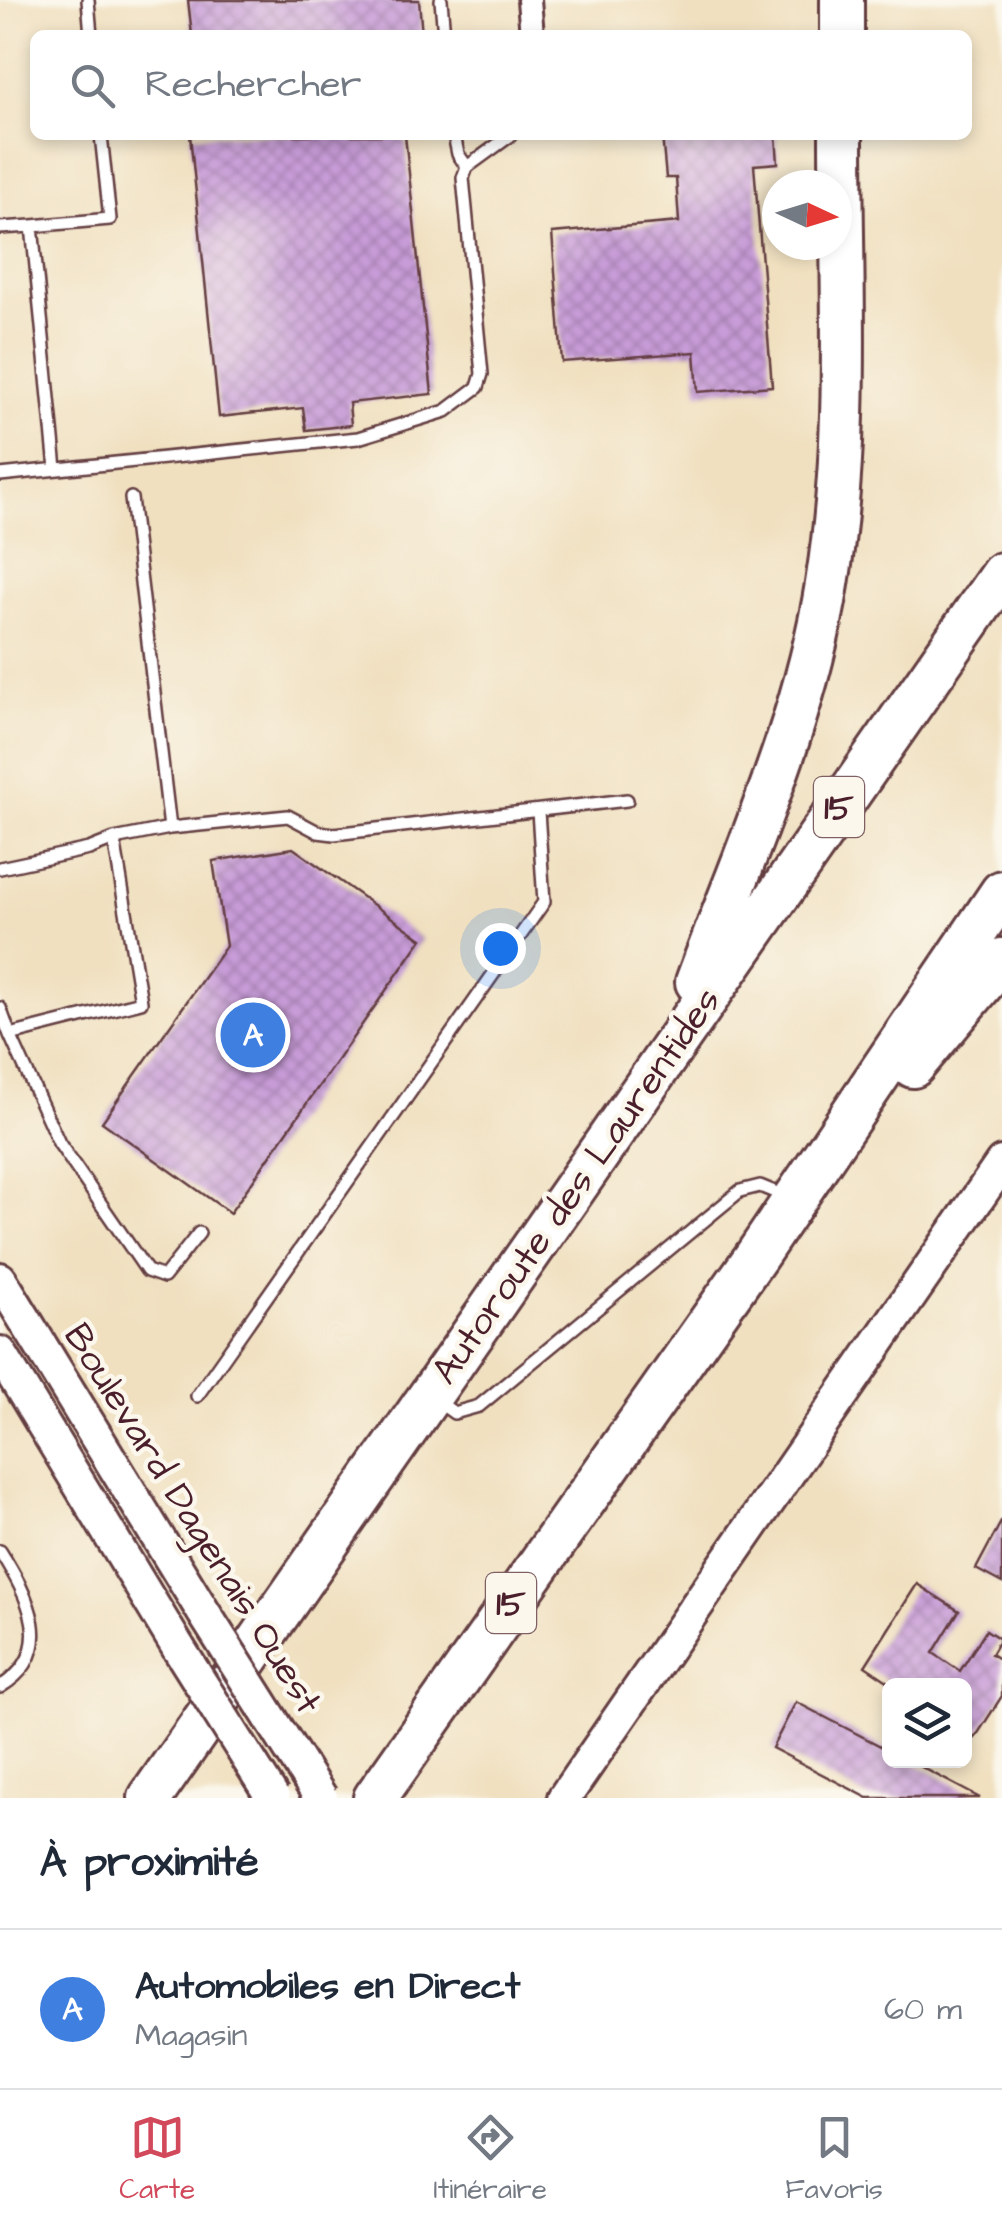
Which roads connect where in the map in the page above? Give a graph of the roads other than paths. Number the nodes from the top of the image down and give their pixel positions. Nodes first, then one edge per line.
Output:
1 (88, 0) edge
2 (441, 0) edge
3 (529, 0) edge
4 (842, 0) edge
5 (91, 30) edge
6 (444, 30) edge
7 (532, 30) edge
8 (842, 30) edge
9 (102, 140) edge
10 (455, 140) edge
11 (504, 140) edge
12 (841, 140) edge
13 (466, 166) junction
14 (32, 226) junction
15 (0, 228) edge
16 (56, 469) junction
17 (0, 475) edge
18 (131, 498) dead end
19 (1002, 574) edge
20 (628, 800) dead end
21 (538, 811) junction
22 (170, 828) junction
23 (114, 839) junction
24 (0, 868) edge
25 (1002, 892) edge
26 (1002, 960) edge
27 (0, 1008) edge
28 (10, 1035) junction
29 (676, 1040) junction
30 (1002, 1163) edge
31 (795, 1202) junction
32 (199, 1233) dead end
33 (0, 1279) edge
34 (0, 1352) edge
35 (430, 1395) junction
36 (197, 1396) dead end
37 (0, 1551) edge
38 (0, 1687) edge
39 (150, 1798) edge
40 (272, 1798) edge
41 (321, 1798) edge
42 (375, 1798) edge
43 (564, 1798) edge

1 - 5 lane
2 - 6 lane
3 - 7 street
4 - 8 highway
9 - 14 lane
10 - 13 lane
11 - 13 lane
12 - 29 highway
13 - 16 lane
14 - 15 lane
14 - 16 lane
16 - 17 lane
18 - 22 lane
19 - 29 highway, Autoroute des Laurentides / 15
20 - 21 lane
21 - 22 lane
21 - 36 lane
22 - 23 lane
23 - 24 lane
23 - 28 lane
25 - 31 highway
26 - 31 highway
27 - 28 lane
28 - 32 lane
29 - 35 highway, Autoroute des Laurentides / 15
30 - 43 main road
31 - 35 lane
31 - 42 highway, 15
33 - 41 main road, Boulevard Dagenais Ouest, bridge
34 - 40 main road, Boulevard Dagenais Ouest, bridge
35 - 39 highway, Autoroute des Laurentides / 15
37 - 38 lane

